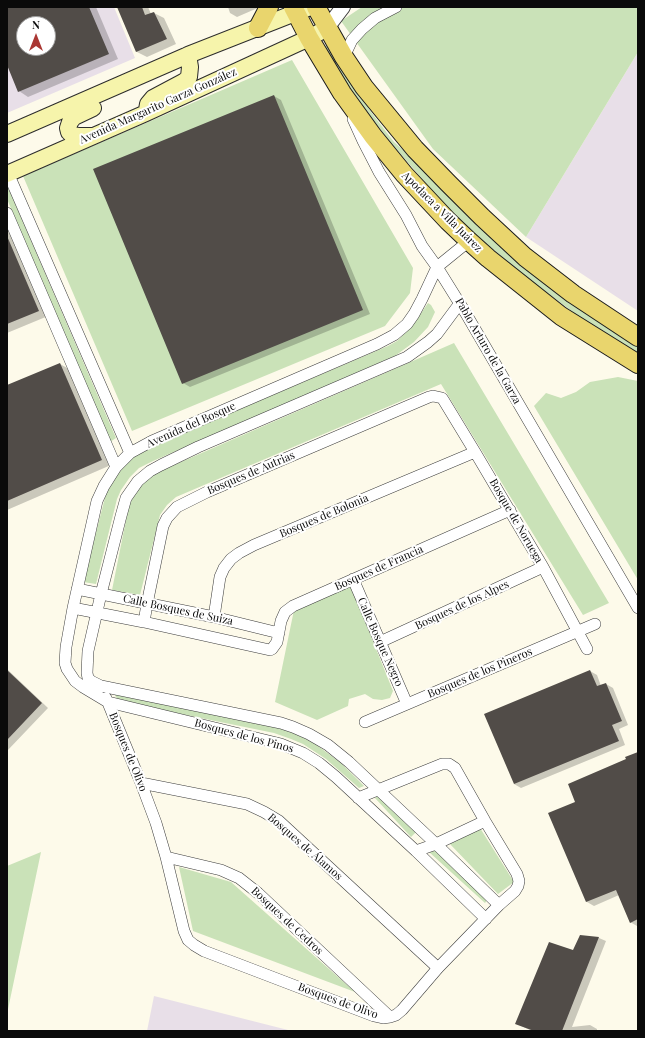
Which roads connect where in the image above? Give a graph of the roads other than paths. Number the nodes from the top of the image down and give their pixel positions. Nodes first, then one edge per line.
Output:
1 (269, 7) edge
2 (316, 7) edge
3 (343, 7) edge
4 (396, 7) edge
5 (300, 9) edge
6 (258, 28) junction
7 (327, 28) junction
8 (309, 38) junction
9 (188, 55) junction
10 (344, 57) junction
11 (148, 72) junction
12 (342, 92) junction
13 (146, 113) junction
14 (7, 134) edge
15 (93, 136) junction
16 (8, 174) edge
17 (7, 213) edge
18 (469, 242) junction
19 (437, 267) junction
20 (460, 303) junction
21 (638, 337) edge
22 (638, 364) edge
23 (438, 397) joint
24 (476, 452) junction
25 (130, 454) junction
26 (116, 467) junction
27 (510, 510) junction
28 (543, 567) junction
29 (353, 579) junction
30 (77, 589) junction
31 (101, 594) junction
32 (147, 604) junction
33 (73, 608) junction
34 (638, 608) edge
35 (97, 613) junction
36 (214, 618) junction
37 (144, 622) junction
38 (595, 624) dead end
39 (578, 632) junction
40 (278, 633) junction
41 (380, 642) junction
42 (272, 649) joint
43 (587, 649) dead end
44 (70, 674) joint
45 (88, 678) joint
46 (101, 686) junction
47 (108, 702) junction
48 (407, 704) junction
49 (365, 722) dead end
50 (141, 783) junction
51 (378, 790) junction
52 (358, 798) junction
53 (485, 821) junction
54 (436, 844) junction
55 (416, 851) junction
56 (166, 857) junction
57 (499, 905) junction
58 (486, 919) junction
59 (438, 968) junction
60 (390, 1017) junction

1 - 6 main road
2 - 7 main road
3 - 7 street
4 - 10 street
5 - 6 main road
5 - 8 main road, Apodaca a Villa Juárez
6 - 9 main road
7 - 8 main road, Avenida Margarito Garza González
7 - 10 main road
8 - 12 main road, Apodaca a Villa Juárez
8 - 13 main road, Avenida Margarito Garza González
9 - 11 main road
9 - 13 main road
10 - 21 main road
11 - 14 main road
11 - 15 main road
12 - 18 main road, Apodaca a Villa Juárez
12 - 19 street, Pablo Arturo de la Garza
13 - 15 main road, Avenida Margarito Garza González
15 - 16 main road, Avenida Margarito Garza González
16 - 25 street
17 - 26 street
18 - 19 street
18 - 22 main road, Apodaca a Villa Juárez
19 - 20 street, Pablo Arturo de la Garza
19 - 25 street, Avenida del Bosque
20 - 31 street, Avenida del Bosque
20 - 34 street, Pablo Arturo de la Garza
23 - 24 street, Bosque de Noruega
23 - 32 street, Bosques de Autrias
24 - 27 street, Bosque de Noruega
24 - 36 street, Bosques de Bolonia
25 - 26 street, Avenida del Bosque
26 - 30 street, Avenida del Bosque
27 - 28 street, Bosque de Noruega
27 - 29 street, Bosques de Francia
28 - 39 street, Bosque de Noruega
28 - 41 street, Bosques de los Alpes
29 - 40 street, Bosques de Francia
29 - 41 street, Calle Bosque Negro
30 - 31 street, Calle Bosques de Suiza
30 - 33 street, Avenida del Bosque
31 - 32 street, Calle Bosques de Suiza
31 - 35 street, Avenida del Bosque
32 - 36 street, Calle Bosques de Suiza
32 - 37 street, Bosques de Autrias
33 - 35 street, Calle Bosques de Suiza
33 - 44 street, Avenida del Bosque
35 - 37 street, Calle Bosques de Suiza
35 - 45 street, Avenida del Bosque
36 - 40 street, Calle Bosques de Suiza
37 - 42 street, Calle Bosques de Suiza
38 - 39 street, Bosques de los Pineros
39 - 43 street, Bosque de Noruega
39 - 48 street, Bosques de los Pineros
40 - 42 street, Bosques de Francia
41 - 48 street, Calle Bosque Negro
44 - 47 street, Bosques de los Pinos
45 - 46 street, Bosques de los Pinos
46 - 47 street, Bosques de Olivo
46 - 51 street, Bosques de los Pinos
47 - 50 street, Bosques de Olivo
47 - 52 street, Bosques de los Pinos
48 - 49 street, Bosques de los Pineros
50 - 56 street, Bosques de Olivo
50 - 59 street, Bosques de Álamos
51 - 52 street, Bosques de Olivo
51 - 53 street, Bosques de Olivo
51 - 54 street, Bosques de los Pinos
52 - 55 street, Bosques de los Pinos
53 - 54 street
53 - 57 street, Bosques de Olivo
54 - 55 street
54 - 57 street, Bosques de los Pinos
55 - 58 street, Bosques de los Pinos
56 - 60 street, Bosques de Cedros
56 - 60 street, Bosques de Olivo
57 - 58 street, Bosques de Olivo
58 - 59 street, Bosques de Olivo
59 - 60 street, Bosques de Olivo

